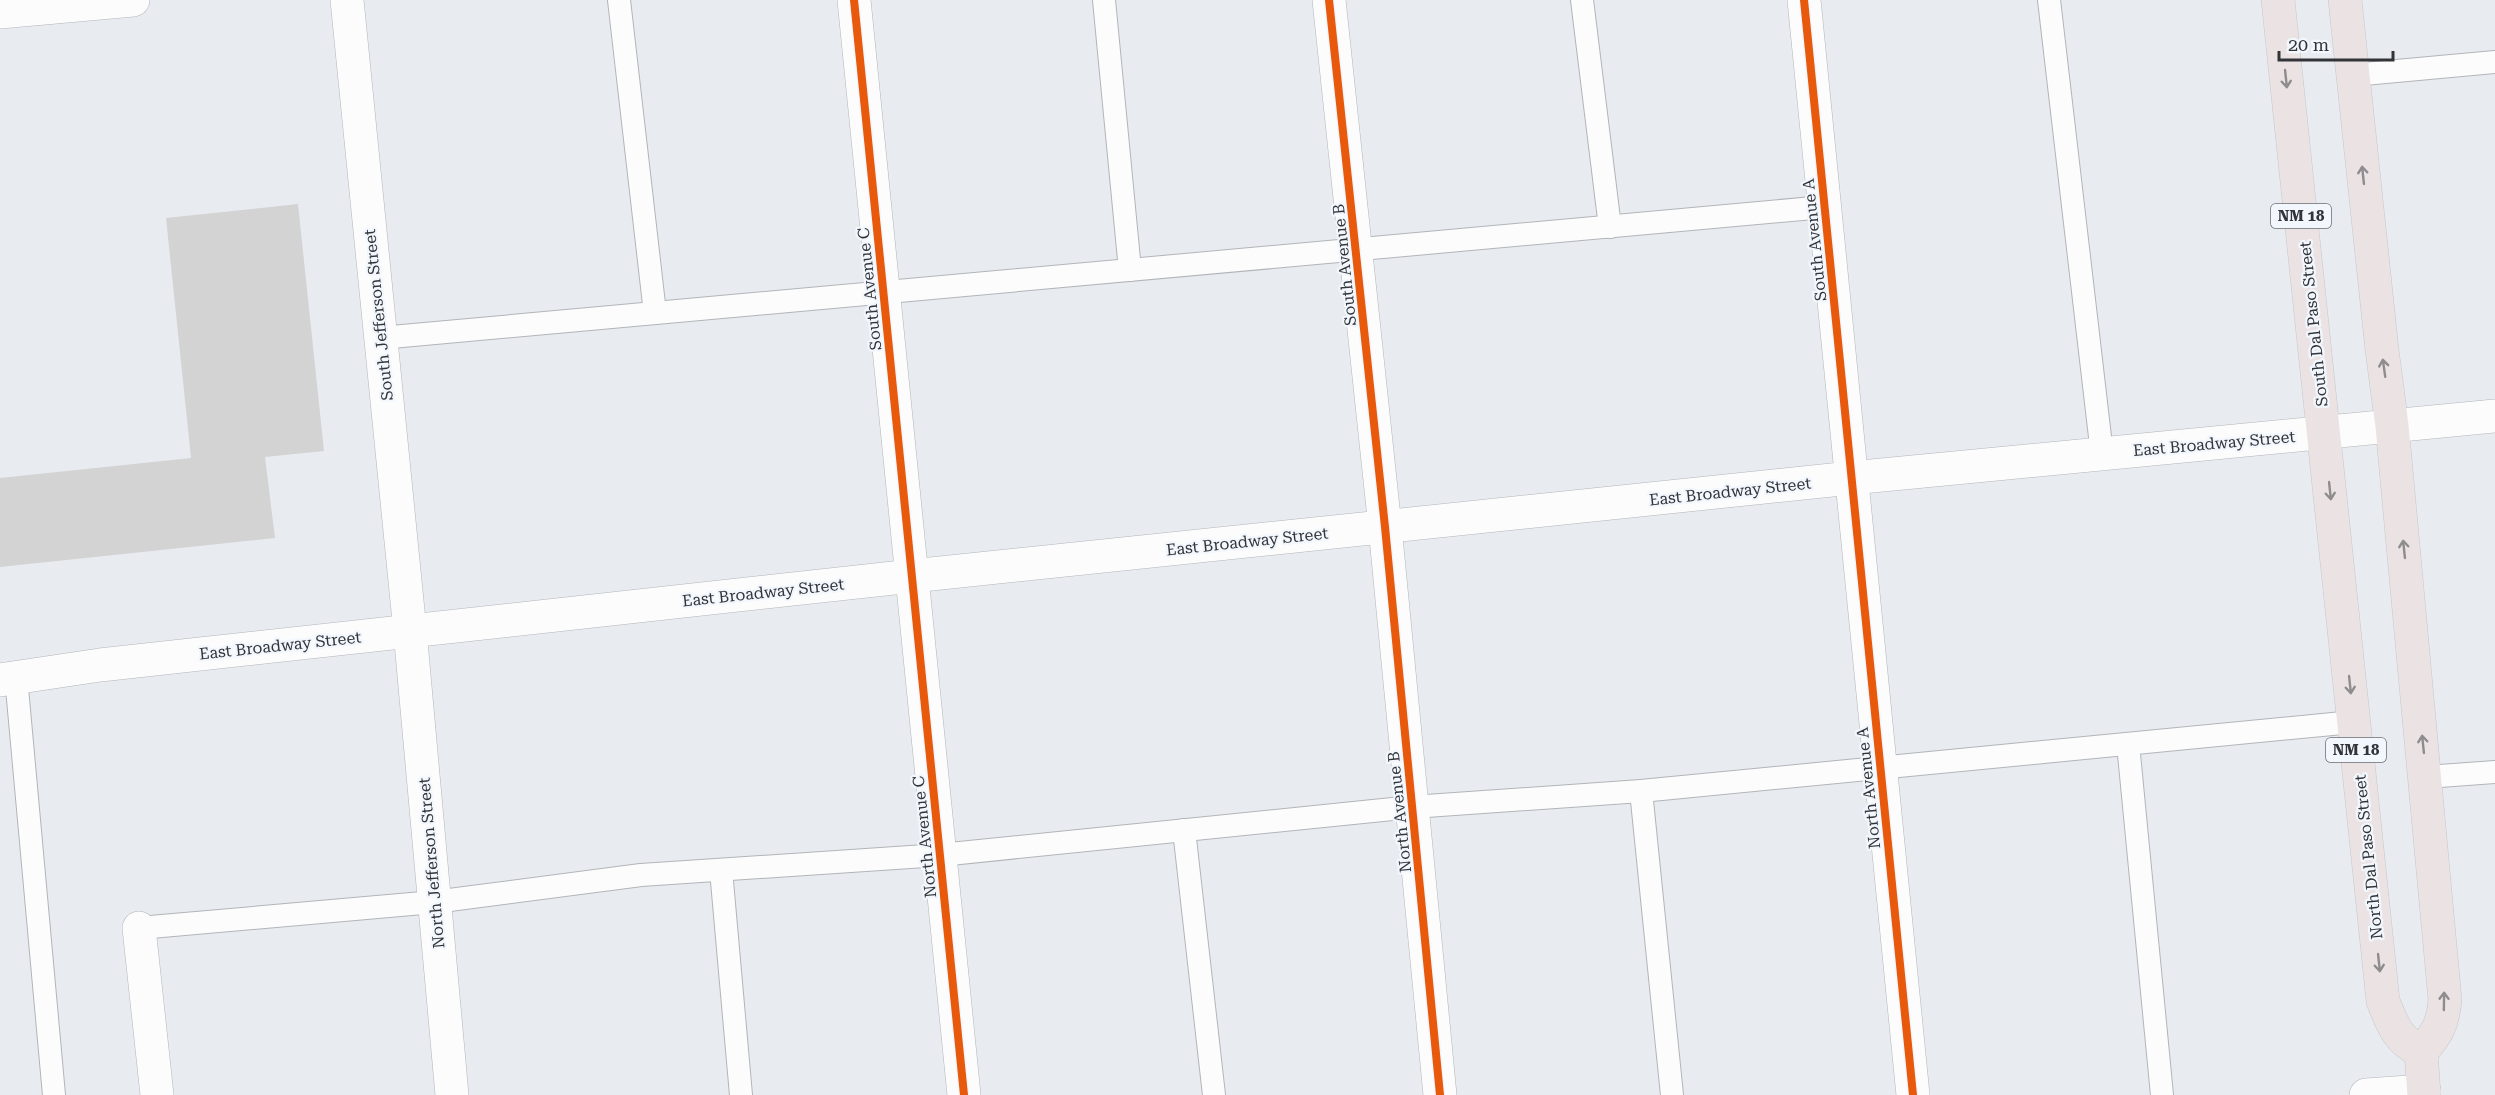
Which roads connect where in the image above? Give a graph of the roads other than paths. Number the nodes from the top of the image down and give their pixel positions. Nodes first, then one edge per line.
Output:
1 (133, 0) edge
2 (347, 0) edge
3 (619, 0) edge
4 (854, 0) edge
5 (1104, 0) edge
6 (1329, 0) edge
7 (1582, 0) edge
8 (1804, 0) edge
9 (2049, 0) edge
10 (2278, 0) edge
11 (2345, 0) edge
12 (0, 12) edge
13 (2495, 62) edge
14 (2353, 75) junction
15 (1824, 207) junction
16 (1610, 228) junction
17 (1356, 251) junction
18 (1130, 270) junction
19 (883, 292) junction
20 (655, 313) junction
21 (381, 338) junction
22 (2495, 416) edge
23 (2392, 426) junction
24 (2325, 433) junction
25 (2102, 454) junction
26 (1851, 478) junction
27 (1385, 527) junction
28 (912, 576) junction
29 (410, 631) junction
30 (8, 679) edge
31 (2353, 722) junction
32 (2128, 744) junction
33 (1880, 768) junction
34 (2495, 772) edge
35 (2426, 777) junction
36 (1641, 791) junction
37 (1412, 807) junction
38 (1184, 830) junction
39 (940, 855) junction
40 (721, 870) junction
41 (434, 902) junction
42 (139, 928) joint
43 (2421, 1052) junction
44 (2424, 1093) edge
45 (54, 1095) edge
46 (157, 1095) edge
47 (452, 1095) edge
48 (741, 1095) edge
49 (964, 1095) edge
50 (1214, 1095) edge
51 (1440, 1095) edge
52 (1671, 1095) edge
53 (1913, 1095) edge
54 (2162, 1095) edge
55 (2366, 1095) edge

1 - 12 street
2 - 21 street, South Jefferson Street
3 - 20 lane
4 - 19 street, South Avenue C
5 - 18 lane
6 - 17 street, South Avenue B
7 - 16 lane
8 - 15 street, South Avenue A
9 - 25 lane
10 -> 24 main road, South Dal Paso Street / NM 18
11 - 14 main road
13 - 14 lane
23 -> 14 main road
15 - 16 lane
15 - 26 street, South Avenue A
16 - 17 lane
17 - 18 lane
17 - 27 street, South Avenue B
18 - 19 lane
19 - 20 lane
19 - 28 street, South Avenue C
20 - 21 lane
21 - 29 street, South Jefferson Street
22 - 23 street, East Broadway Street
23 - 24 street, East Broadway Street
35 -> 23 main road
24 - 25 street, East Broadway Street
24 -> 31 main road, North Dal Paso Street / NM 18
25 - 26 street, East Broadway Street
26 - 27 street, East Broadway Street
26 - 33 street, North Avenue A
27 - 28 street, East Broadway Street
27 - 37 street, North Avenue B
28 - 29 street, East Broadway Street
28 - 39 street, North Avenue C
29 - 30 street, East Broadway Street
29 - 41 street, North Jefferson Street
30 - 45 lane
31 - 32 lane
31 -> 43 main road, North Dal Paso Street / NM 18
32 - 33 lane
32 - 54 lane
33 - 36 lane
33 - 53 street, North Avenue A
34 - 35 lane
43 -> 35 main road
36 - 37 lane
36 - 52 lane
37 - 38 lane
37 - 51 street, North Avenue B
38 - 39 lane
38 - 50 lane
39 - 40 lane
39 - 49 street, North Avenue C
40 - 41 lane
40 - 48 lane
41 - 42 lane
41 - 47 street, North Jefferson Street
42 - 46 street
43 - 44 main road
44 - 55 street

